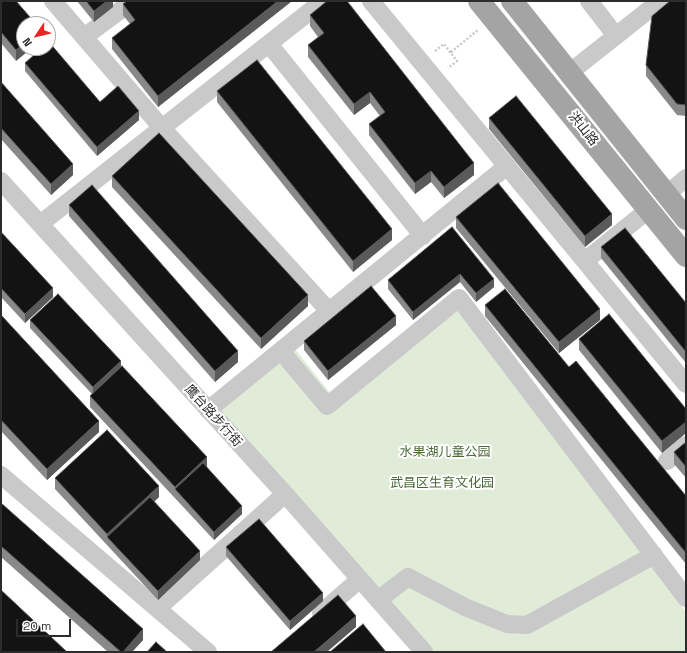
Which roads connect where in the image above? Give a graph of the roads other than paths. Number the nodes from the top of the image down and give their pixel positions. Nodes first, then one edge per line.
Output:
1 (53, 1) edge
2 (130, 1) edge
3 (322, 1) edge
4 (371, 1) edge
5 (480, 1) edge
6 (512, 1) edge
7 (589, 1) edge
8 (660, 1) edge
9 (616, 36) junction
10 (84, 37) junction
11 (269, 44) junction
12 (569, 73) junction
13 (162, 128) junction
14 (507, 166) junction
15 (686, 178) edge
16 (1, 181) edge
17 (666, 194) junction
18 (648, 210) junction
19 (686, 220) edge
20 (40, 224) junction
21 (422, 236) junction
22 (686, 256) edge
23 (585, 261) junction
24 (329, 311) junction
25 (281, 351) junction
26 (686, 384) edge
27 (208, 410) junction
28 (686, 445) edge
29 (667, 461) dead end
30 (1, 475) edge
31 (285, 494) junction
32 (654, 555) junction
33 (360, 579) junction
34 (686, 598) edge
35 (378, 600) junction
36 (158, 608) junction
37 (309, 623) edge
38 (208, 652) edge
39 (424, 652) edge

1 - 10 street
2 - 10 street
3 - 11 street
4 - 14 street
5 - 18 main road, 洪山路
6 - 12 main road, 洪山路
7 - 9 street
8 - 9 street
9 - 12 street
10 - 13 street
11 - 13 street
11 - 21 street
12 - 17 main road, 洪山路
13 - 20 street
13 - 24 street
14 - 21 street
14 - 23 street
15 - 17 street
16 - 20 street, 鹰台路步行街
17 - 19 main road, 洪山路
18 - 22 main road, 洪山路
18 - 23 street
20 - 27 street, 鹰台路步行街
21 - 24 street
23 - 26 street
24 - 25 street
25 - 27 street
25 - 32 street
27 - 31 street, 鹰台路步行街
28 - 29 street
30 - 36 street
31 - 33 street, 鹰台路步行街
31 - 36 street
32 - 34 street
32 - 35 street
33 - 35 street, 鹰台路步行街
33 - 37 street
35 - 39 street, 鹰台路步行街
36 - 38 street

